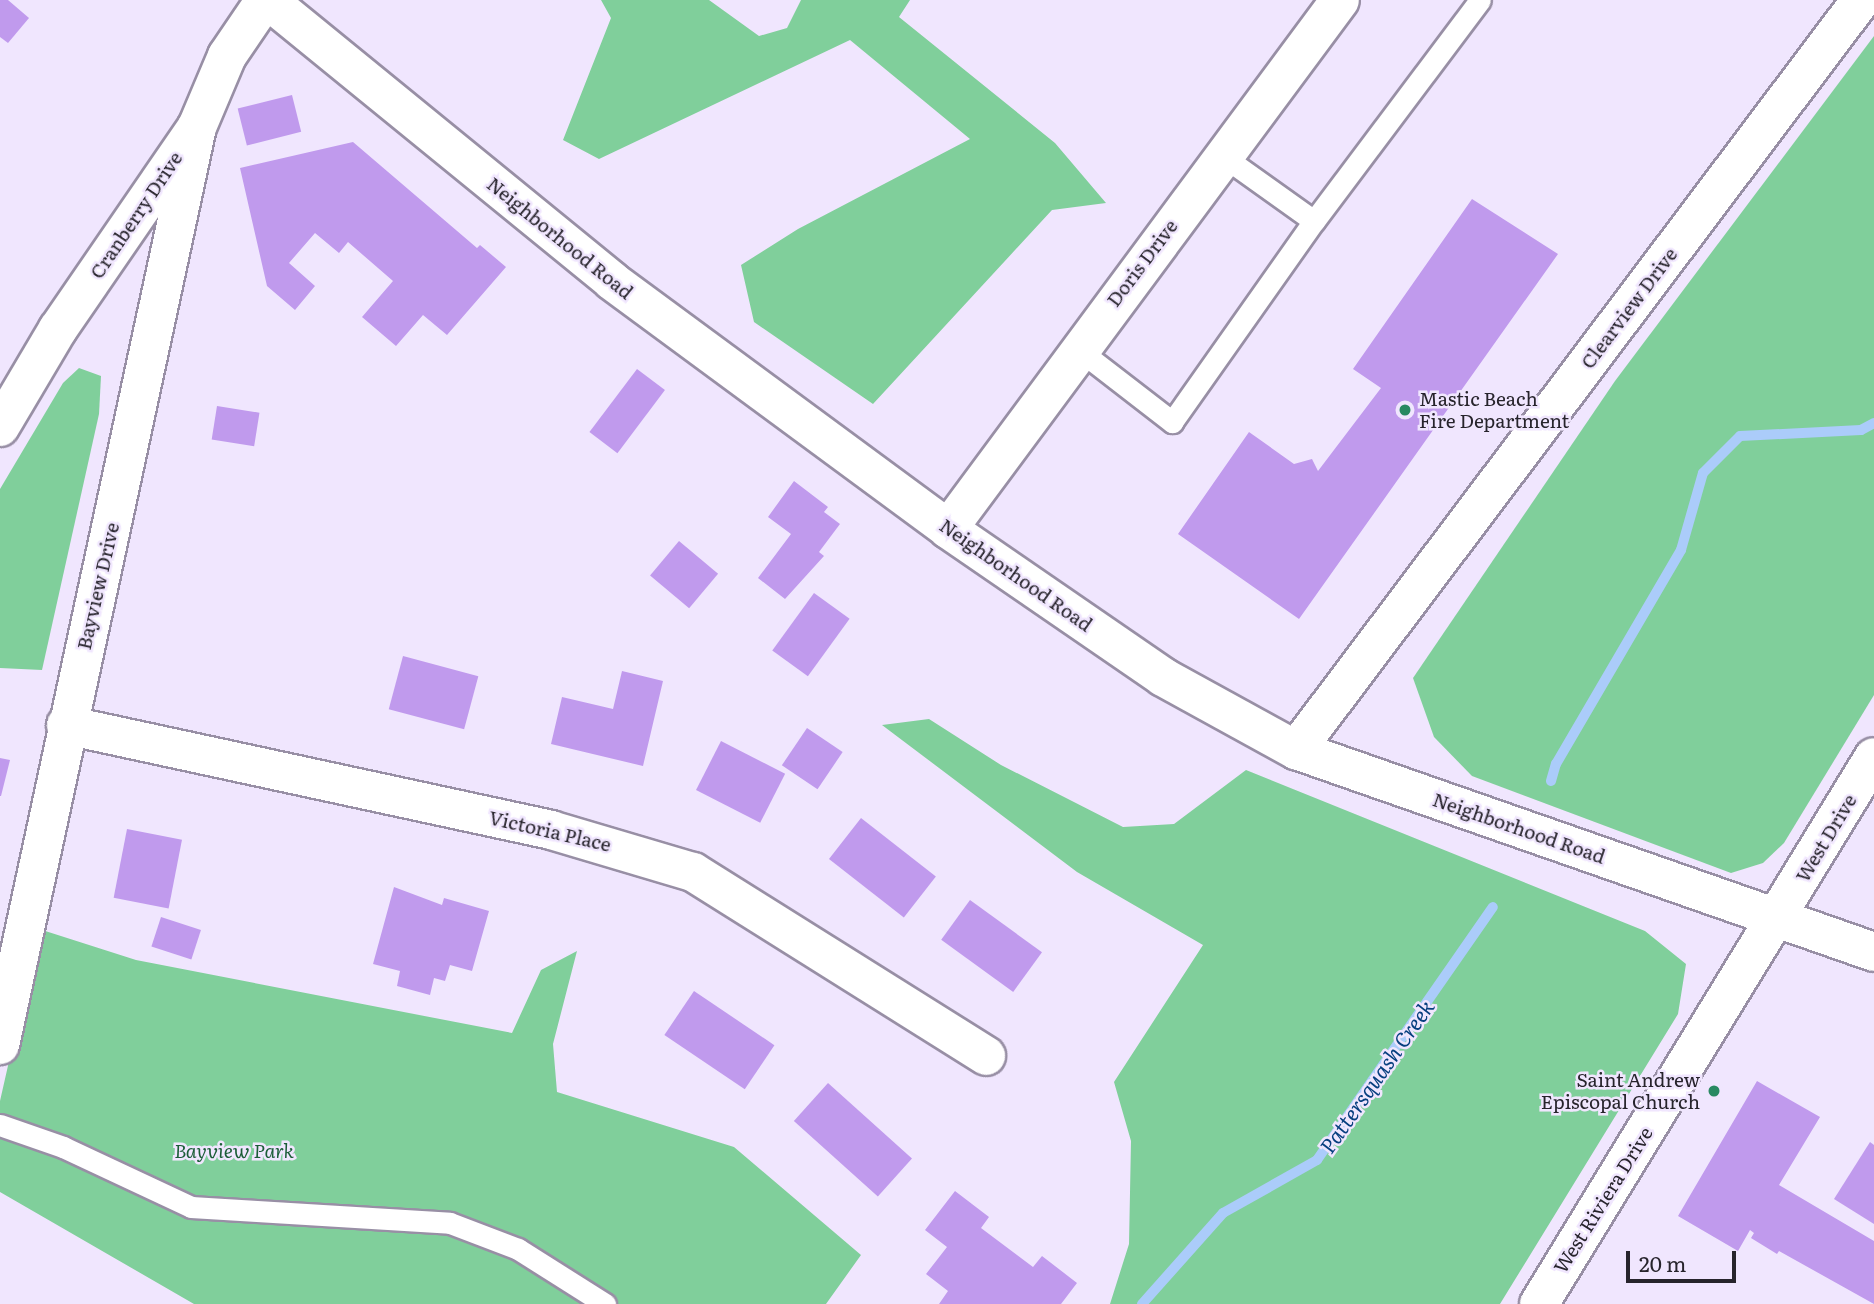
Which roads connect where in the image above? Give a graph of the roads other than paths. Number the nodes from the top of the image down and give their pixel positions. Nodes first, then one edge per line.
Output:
1 (267, 0) edge
2 (1340, 0) edge
3 (1480, 0) edge
4 (1861, 0) edge
5 (197, 127) junction
6 (1223, 156) junction
7 (1314, 221) junction
8 (1079, 350) junction
9 (0, 427) edge
10 (948, 529) junction
11 (66, 725) junction
12 (1296, 750) junction
13 (1874, 757) edge
14 (1778, 918) junction
15 (1874, 952) edge
16 (0, 1045) edge
17 (986, 1056) dead end
18 (0, 1125) edge
19 (604, 1304) edge
20 (1539, 1304) edge

1 - 5 street, Cranberry Drive
1 - 10 street, Neighborhood Road
2 - 6 street, Doris Drive
3 - 7 lane
4 - 12 street, Clearview Drive
5 - 9 street, Cranberry Drive
5 - 11 street, Bayview Drive
6 - 7 lane
6 - 8 street, Doris Drive
7 - 8 lane
8 - 10 street, Doris Drive
10 - 12 street, Neighborhood Road
11 - 16 street, Bayview Drive
11 - 17 street, Victoria Place
12 - 14 street, Neighborhood Road
13 - 14 street, West Drive
14 - 15 street, Neighborhood Road
14 - 20 street, West Riviera Drive
18 - 19 lane

